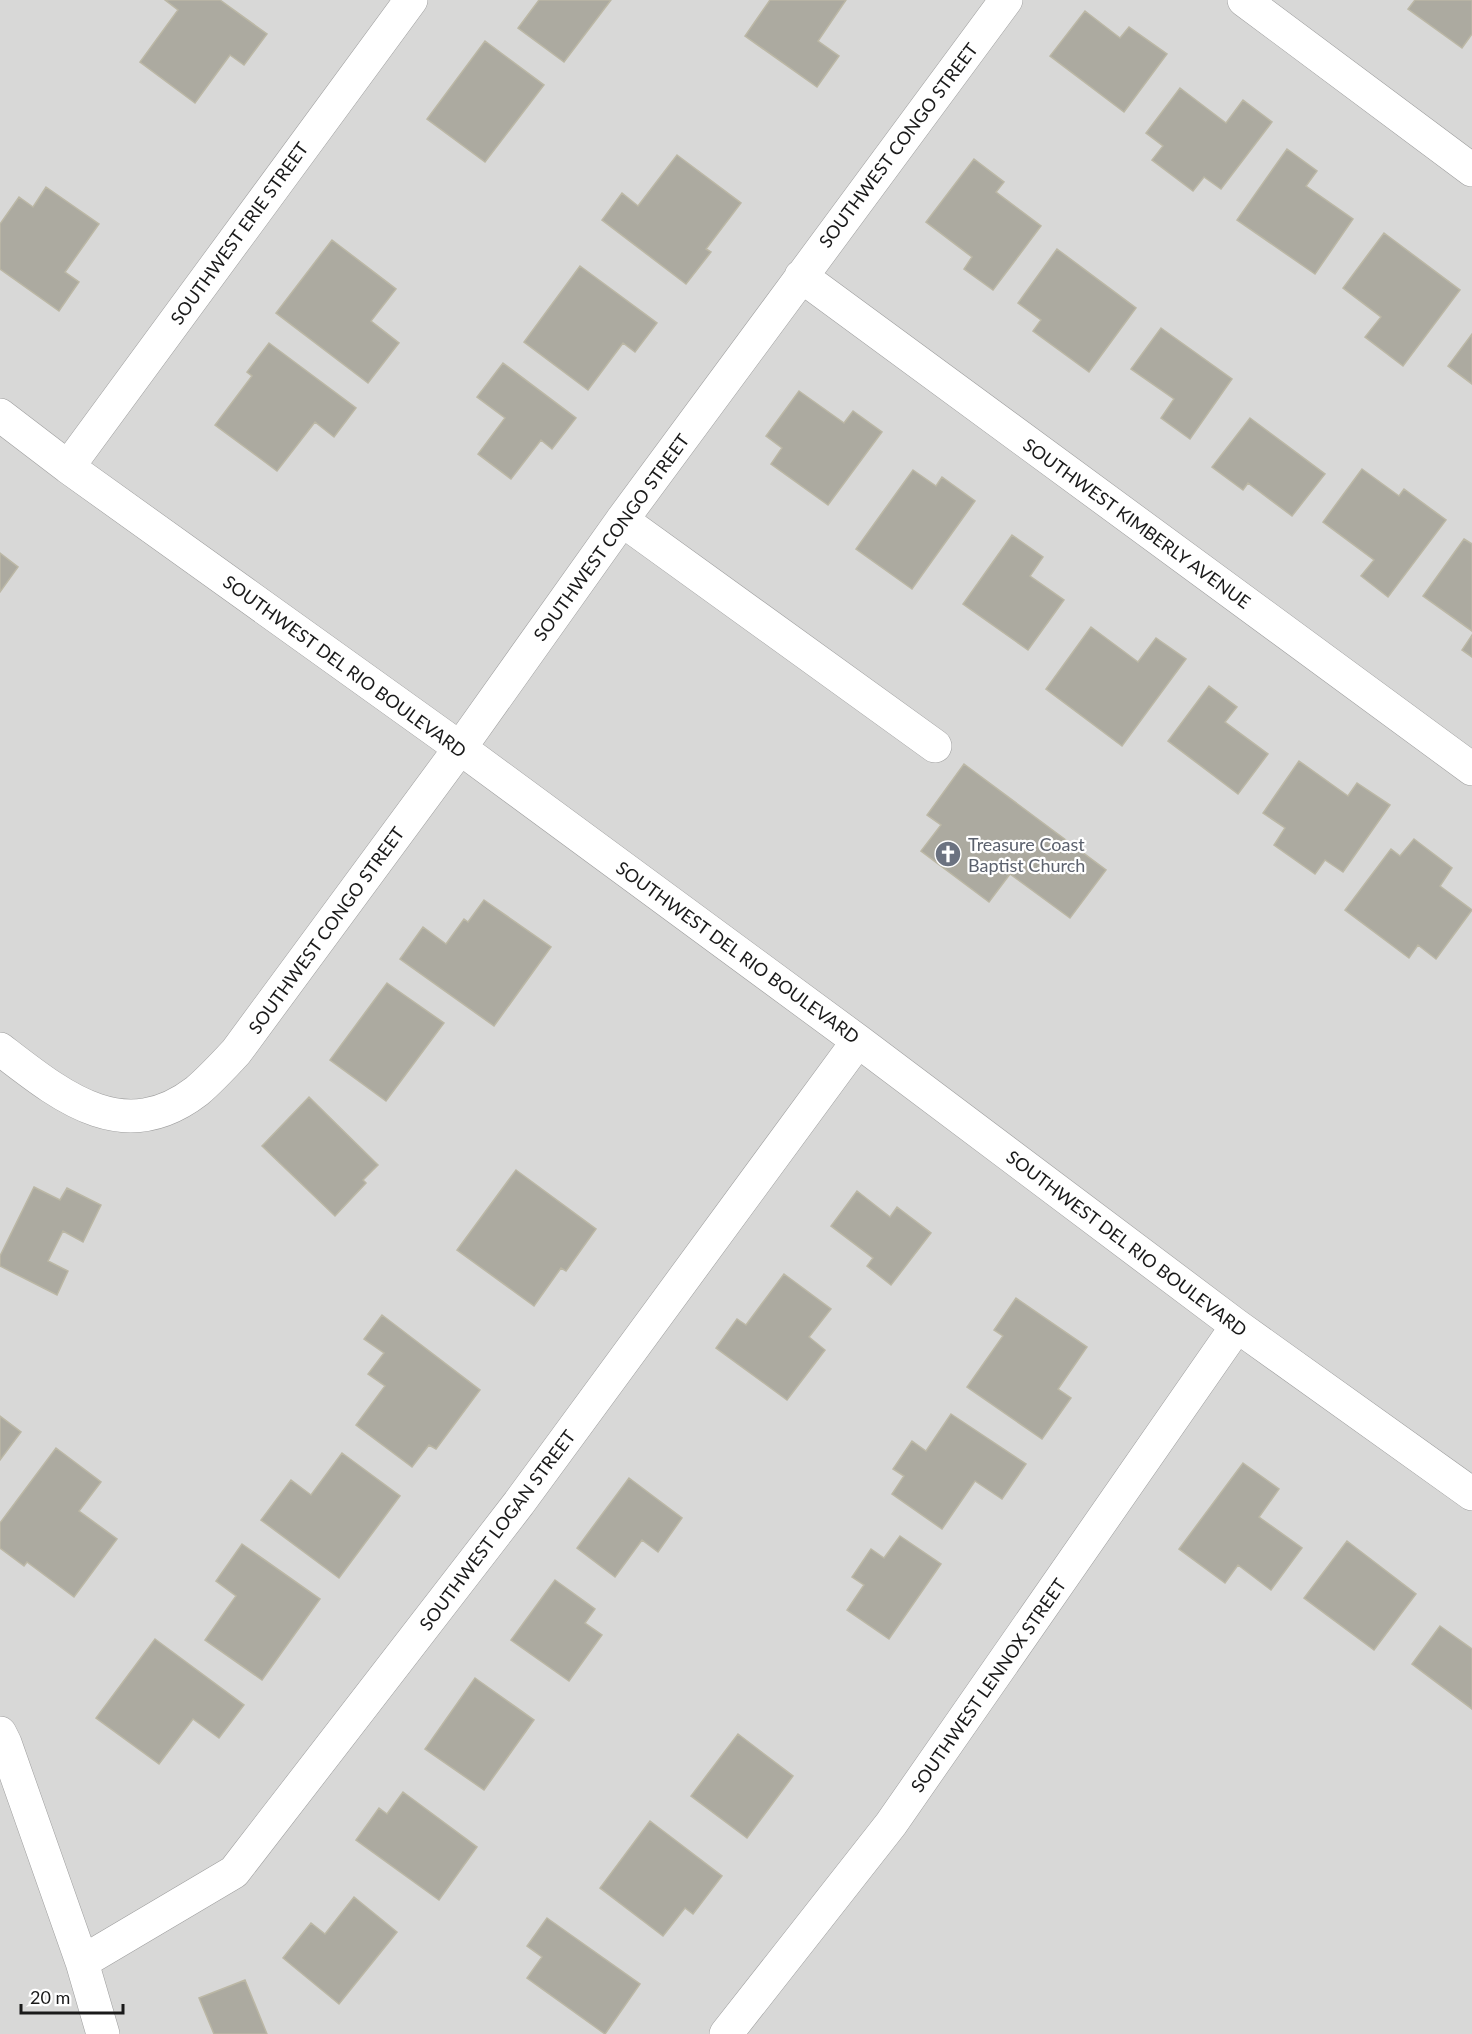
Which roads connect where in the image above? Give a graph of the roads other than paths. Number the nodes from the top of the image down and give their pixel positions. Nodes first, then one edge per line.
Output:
1 (411, 0) edge
2 (1006, 0) edge
3 (1244, 0) edge
4 (1472, 170) edge
5 (801, 276) junction
6 (0, 415) edge
7 (68, 467) junction
8 (622, 520) junction
9 (935, 746) dead end
10 (460, 748) junction
11 (1472, 770) edge
12 (858, 1041) junction
13 (0, 1049) edge
14 (1237, 1326) junction
15 (1472, 1494) edge
16 (0, 1733) edge
17 (82, 1962) junction
18 (103, 2034) edge
19 (726, 2034) edge

1 - 7 street, SOUTHWEST ERIE STREET
2 - 5 street, SOUTHWEST CONGO STREET
3 - 4 street
5 - 8 street, SOUTHWEST CONGO STREET
5 - 11 street, SOUTHWEST KIMBERLY AVENUE
6 - 7 street, SOUTHWEST DEL RIO BOULEVARD
7 - 10 street, SOUTHWEST DEL RIO BOULEVARD
8 - 9 street
8 - 10 street, SOUTHWEST CONGO STREET
10 - 12 street, SOUTHWEST DEL RIO BOULEVARD
10 - 13 street, SOUTHWEST CONGO STREET
12 - 14 street, SOUTHWEST DEL RIO BOULEVARD
12 - 17 street, SOUTHWEST LOGAN STREET
14 - 15 street, SOUTHWEST DEL RIO BOULEVARD
14 - 19 street, SOUTHWEST LENNOX STREET
16 - 17 street
17 - 18 street

